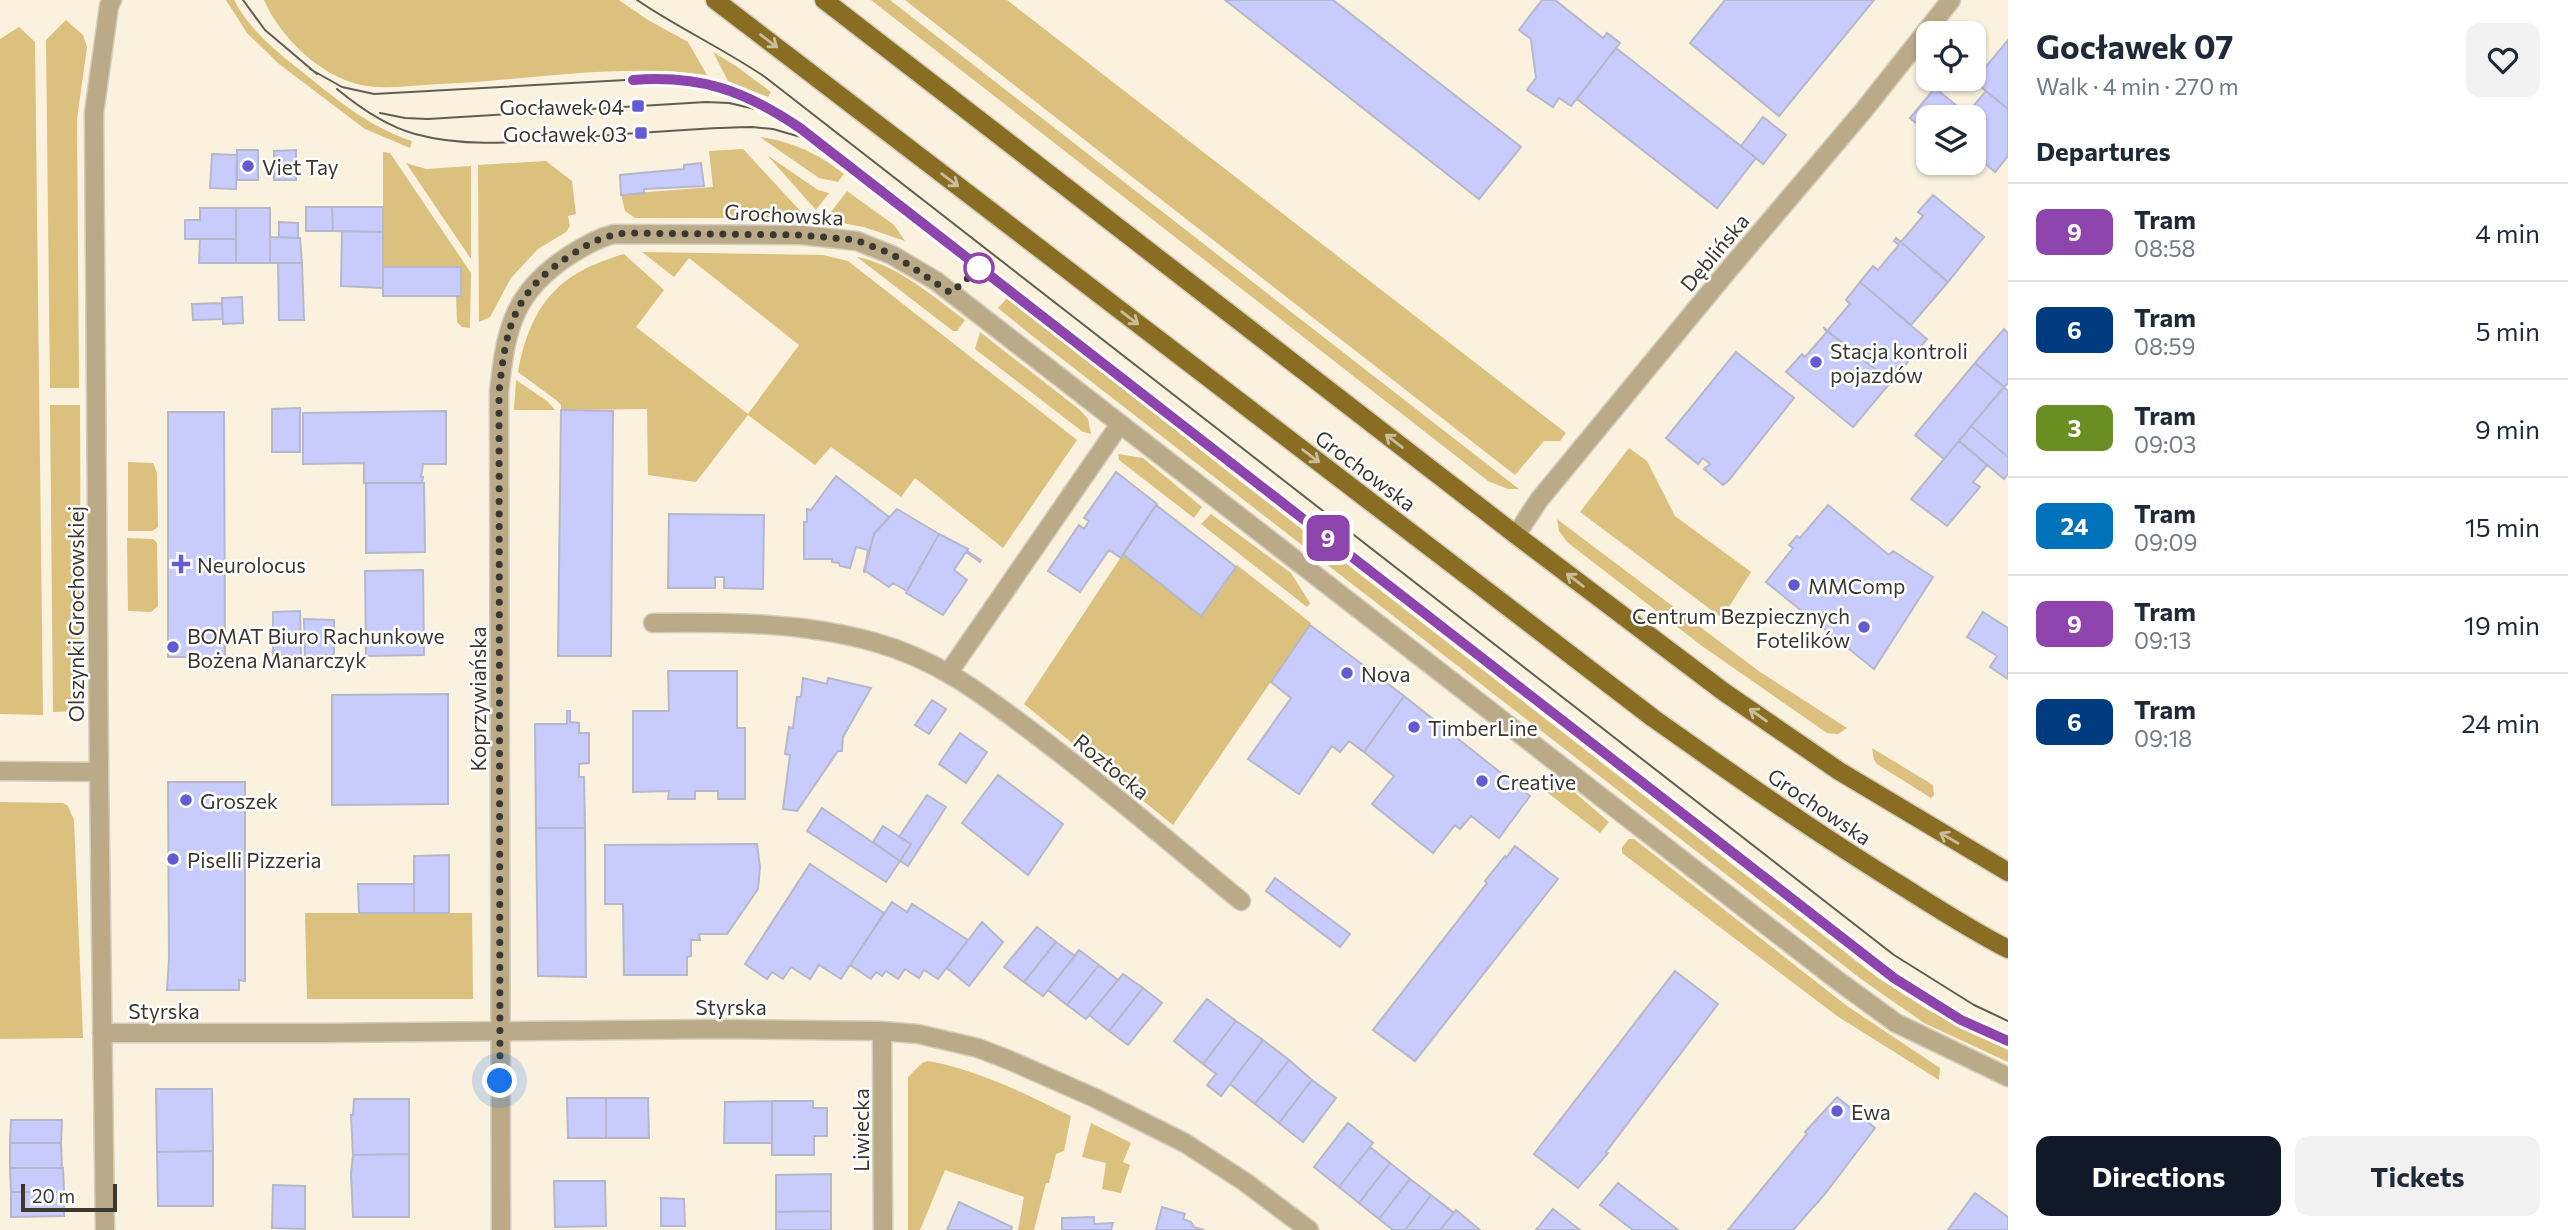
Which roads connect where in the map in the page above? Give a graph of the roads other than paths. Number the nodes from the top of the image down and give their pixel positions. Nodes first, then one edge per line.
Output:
1 (112, 0) edge
2 (715, 0) edge
3 (824, 0) edge
4 (1951, 0) edge
5 (626, 233) joint
6 (1120, 424) junction
7 (1516, 535) junction
8 (653, 623) dead end
9 (949, 672) junction
10 (0, 771) edge
11 (99, 772) junction
12 (2008, 873) edge
13 (1241, 901) dead end
14 (2008, 949) edge
15 (500, 1030) junction
16 (882, 1031) junction
17 (102, 1033) junction
18 (2008, 1077) edge
19 (105, 1230) edge
20 (501, 1230) edge
21 (883, 1230) edge
22 (1309, 1230) edge

1 - 11 street, Olszynki Grochowskiej
2 -> 14 main road, Grochowska
7 -> 3 main road, Grochowska
4 - 7 street, Dęblińska
5 - 6 street, Grochowska
5 - 15 street, Koprzywiańska
6 - 9 street
6 - 18 street, Grochowska
12 -> 7 main road, Grochowska
8 - 9 street, Roztocka
9 - 13 street, Roztocka
10 - 11 street
11 - 17 street, Olszynki Grochowskiej
15 - 16 street, Styrska
15 - 17 street, Styrska
15 - 20 street, Koprzywiańska
16 - 21 street, Liwiecka
16 - 22 street, Styrska
17 - 19 street, Olszynki Grochowskiej

